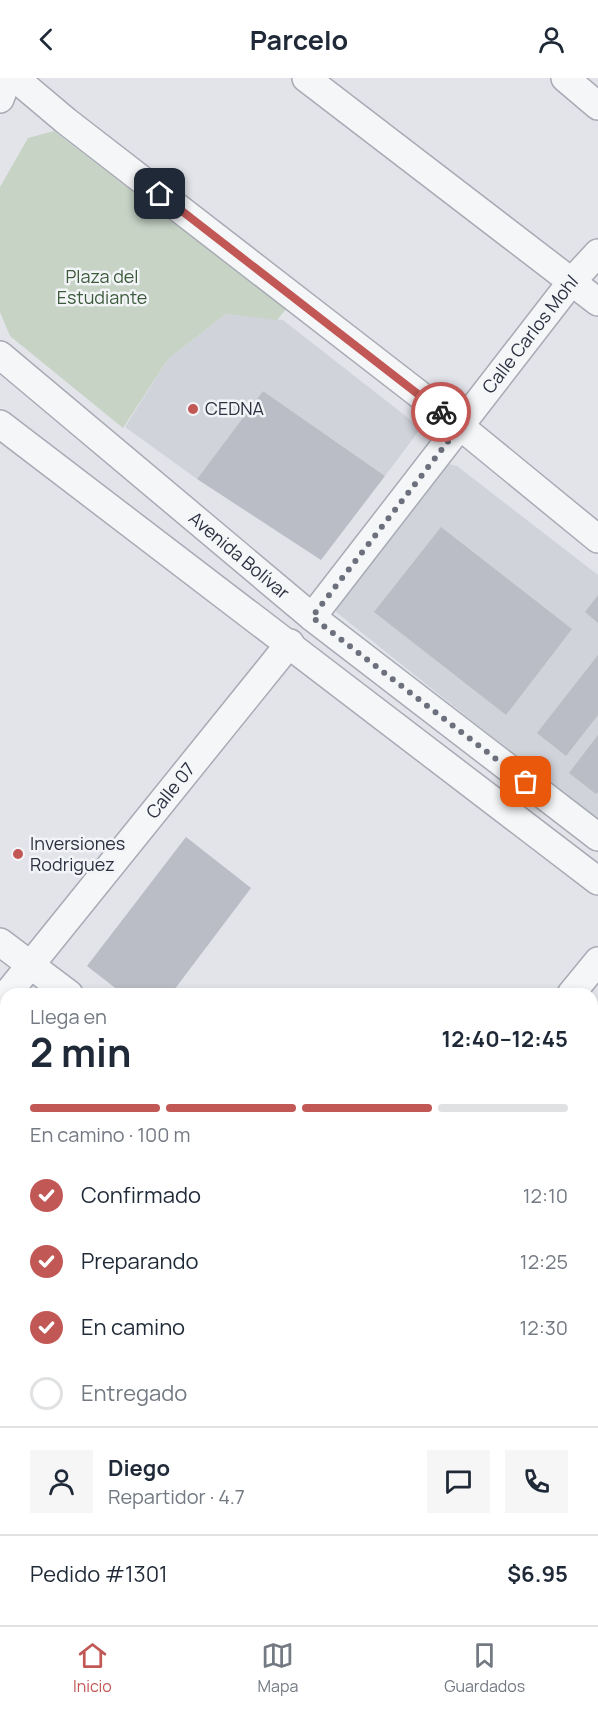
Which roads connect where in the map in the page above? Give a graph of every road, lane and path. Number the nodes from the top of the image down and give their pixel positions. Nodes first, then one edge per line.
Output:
1 (8, 78) edge
2 (15, 78) edge
3 (306, 78) edge
4 (564, 78) edge
5 (0, 99) edge
6 (598, 106) edge
7 (598, 253) edge
8 (572, 281) junction
9 (598, 302) edge
10 (0, 355) edge
11 (0, 424) edge
12 (460, 426) junction
13 (598, 539) edge
14 (312, 617) junction
15 (290, 643) junction
16 (598, 837) edge
17 (598, 881) edge
18 (0, 942) edge
19 (598, 961) edge
20 (29, 964) junction
21 (11, 988) edge
22 (61, 988) edge
23 (576, 988) edge

1 - 5 street
2 - 12 street
3 - 8 street
4 - 6 street
7 - 8 street, Calle Carlos Mohl
8 - 9 street
8 - 12 street, Calle Carlos Mohl
10 - 14 street, Avenida Bolívar
11 - 15 street, Avenida Bolívar
12 - 13 street
12 - 14 street, Calle Carlos Mohl
14 - 16 street, Avenida Bolívar
15 - 17 street, Avenida Bolívar
15 - 20 street, Calle 07
18 - 20 street
19 - 23 street
20 - 21 street, Calle 07
20 - 22 street

